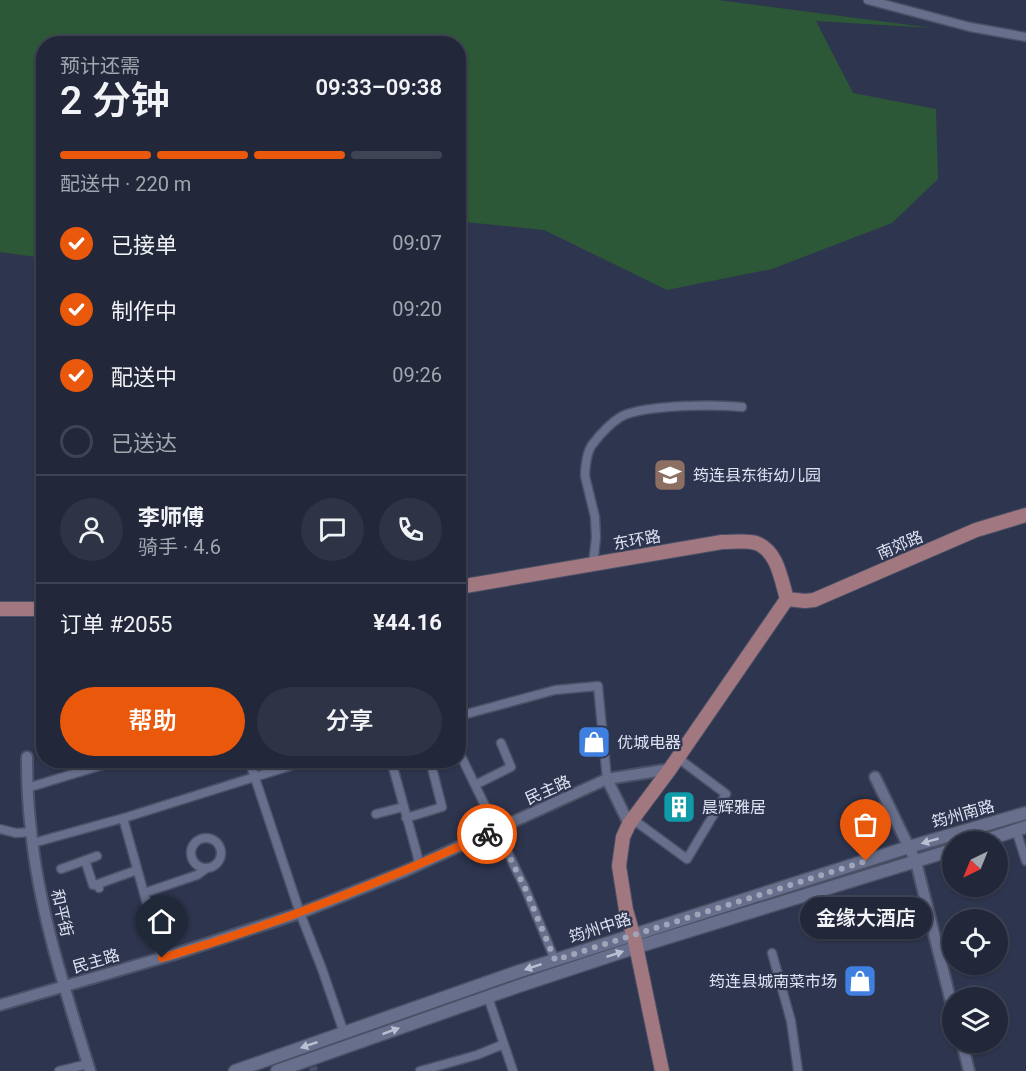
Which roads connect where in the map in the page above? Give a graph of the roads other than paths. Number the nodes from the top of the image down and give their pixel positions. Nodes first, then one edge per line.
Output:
1 (868, 0) edge
2 (1026, 37) edge
3 (742, 407) dead end
4 (1026, 514) edge
5 (593, 564) junction
6 (466, 586) edge
7 (787, 599) junction
8 (0, 609) edge
9 (36, 609) edge
10 (466, 714) edge
11 (501, 743) dead end
12 (27, 757) dead end
13 (674, 763) junction
14 (466, 766) edge
15 (93, 768) edge
16 (252, 768) edge
17 (284, 768) edge
18 (392, 768) edge
19 (432, 768) edge
20 (255, 777) junction
21 (876, 777) dead end
22 (607, 779) junction
23 (475, 785) junction
24 (27, 788) junction
25 (403, 807) junction
26 (1026, 813) edge
27 (376, 814) dead end
28 (123, 818) junction
29 (406, 818) junction
30 (629, 824) junction
31 (0, 829) edge
32 (1021, 829) edge
33 (496, 830) junction
34 (32, 838) junction
35 (909, 847) junction
36 (942, 853) edge
37 (97, 856) dead end
38 (85, 860) junction
39 (1026, 861) edge
40 (916, 862) junction
41 (418, 865) junction
42 (207, 868) dead end
43 (61, 869) dead end
44 (137, 870) junction
45 (144, 893) junction
46 (300, 913) junction
47 (635, 941) junction
48 (772, 953) dead end
49 (162, 958) junction
50 (555, 960) junction
51 (64, 986) junction
52 (947, 987) edge
53 (488, 997) junction
54 (0, 1005) edge
55 (344, 1033) junction
56 (504, 1044) junction
57 (965, 1053) edge
58 (89, 1068) edge
59 (59, 1071) edge
60 (235, 1071) edge
61 (277, 1071) edge
62 (420, 1071) edge
63 (513, 1071) edge
64 (662, 1071) edge
65 (798, 1071) edge
66 (969, 1071) edge

1 - 2 street
3 - 5 street
4 - 7 main road, 南郊路
5 - 6 main road, 东环路
5 - 7 main road, 东环路
7 - 13 main road
8 - 9 main road
10 - 22 street
11 - 23 street
12 - 24 street, 和平街
13 - 22 street, 民主路
13 - 30 main road
13 - 30 street
14 - 23 street
15 - 24 street
16 - 20 street
17 - 20 street
18 - 25 street
19 - 29 street
20 - 28 street
20 - 46 street
21 - 35 street
22 - 30 street
22 - 33 street, 民主路
23 - 33 street
24 - 34 street, 和平街
25 - 27 street
25 - 29 street
26 -> 35 main road, 筠州南路
28 - 34 street
28 - 44 street
29 - 41 street
30 - 47 main road
31 - 34 street
32 - 39 street
33 - 41 street, 民主路
33 - 50 street
34 - 51 street, 和平街
35 - 40 street
35 - 47 main road, 筠州中路
36 - 40 main road, 筠州南路
37 - 38 street
38 - 43 street
38 - 44 street
40 - 47 main road, 筠州中路
40 - 52 street
41 - 46 street, 民主路
42 - 45 street
44 - 45 street
45 - 49 street
46 - 49 street, 民主路
46 - 55 street
47 - 50 main road, 筠州中路
53 -> 47 main road, 筠州中路
47 - 64 main road
48 - 65 street
49 - 51 street, 民主路
50 -> 55 main road, 筠州中路
51 - 54 street, 民主路
51 - 58 street, 和平街
53 - 56 street
61 -> 53 main road, 筠州中路
55 -> 60 main road, 筠州中路
56 - 62 street
56 - 63 street
57 - 66 street
58 - 59 street

